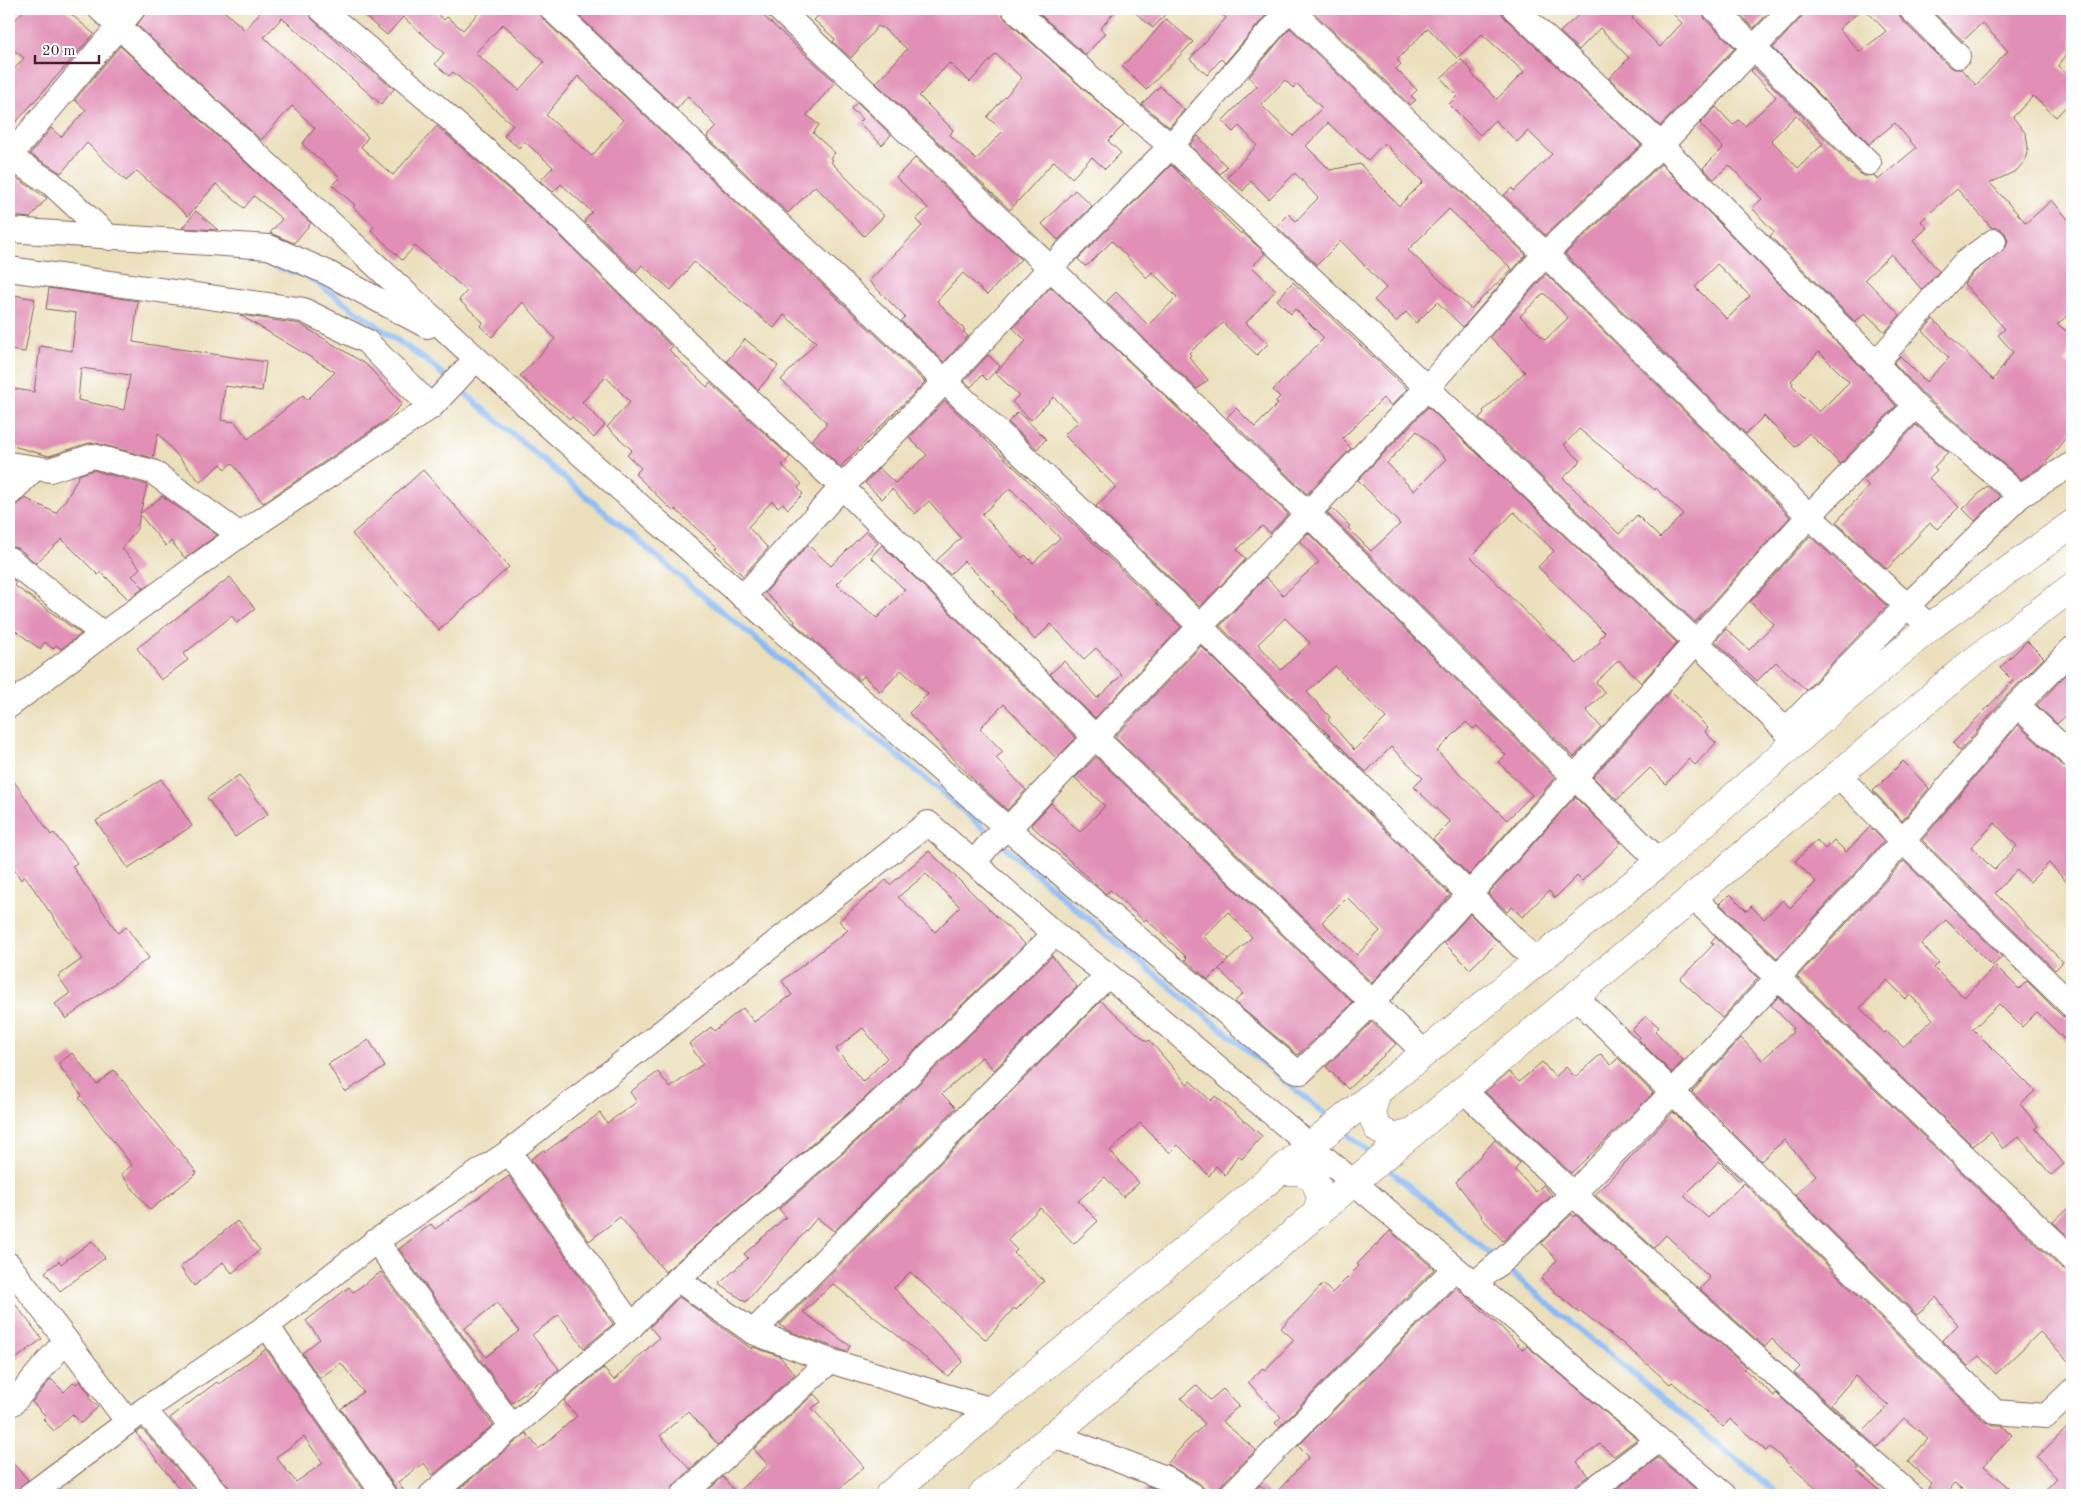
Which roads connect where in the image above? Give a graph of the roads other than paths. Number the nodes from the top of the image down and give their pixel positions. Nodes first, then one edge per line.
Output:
1 (100, 9) edge
2 (321, 9) edge
3 (552, 9) edge
4 (779, 9) edge
5 (1014, 9) edge
6 (1289, 9) edge
7 (1515, 9) edge
8 (1715, 9) edge
9 (1791, 9) edge
10 (1911, 9) edge
11 (126, 16) edge
12 (1752, 48) junction
13 (1958, 56) dead end
14 (1661, 145) junction
15 (1171, 146) junction
16 (9, 157) edge
17 (1869, 163) dead end
18 (9, 230) edge
19 (110, 238) junction
20 (1994, 241) dead end
21 (1545, 254) junction
22 (1050, 268) junction
23 (9, 269) edge
24 (455, 340) junction
25 (476, 359) junction
26 (1876, 363) junction
27 (945, 381) junction
28 (1426, 388) junction
29 (1915, 406) junction
30 (431, 407) junction
31 (9, 464) edge
32 (2072, 464) edge
33 (34, 469) junction
34 (842, 487) junction
35 (9, 494) edge
36 (2020, 496) junction
37 (1308, 514) junction
38 (1809, 516) junction
39 (2072, 524) edge
40 (240, 535) junction
41 (9, 559) edge
42 (2072, 587) edge
43 (743, 597) junction
44 (1906, 607) junction
45 (1202, 627) junction
46 (1930, 627) junction
47 (103, 634) junction
48 (1696, 642) junction
49 (2072, 649) edge
50 (2017, 705) junction
51 (9, 706) edge
52 (1791, 736) junction
53 (1096, 738) junction
54 (2072, 756) edge
55 (1838, 775) junction
56 (1574, 776) junction
57 (1903, 841) junction
58 (992, 843) junction
59 (1660, 862) junction
60 (1470, 894) junction
61 (1693, 897) junction
62 (1055, 934) junction
63 (1538, 963) junction
64 (1108, 975) junction
65 (1778, 979) junction
66 (1575, 996) junction
67 (1372, 1004) junction
68 (2072, 1006) edge
69 (1425, 1053) junction
70 (1464, 1090) junction
71 (1377, 1092) junction
72 (1672, 1092) junction
73 (1402, 1141) junction
74 (1310, 1146) junction
75 (509, 1152) junction
76 (1281, 1170) junction
77 (1353, 1183) junction
78 (1573, 1194) junction
79 (1316, 1215) junction
80 (376, 1241) junction
81 (2072, 1259) edge
82 (9, 1265) edge
83 (1454, 1269) junction
84 (677, 1279) junction
85 (1473, 1285) junction
86 (267, 1326) junction
87 (632, 1326) junction
88 (753, 1332) junction
89 (66, 1340) junction
90 (830, 1361) junction
91 (2072, 1391) edge
92 (9, 1400) edge
93 (992, 1410) junction
94 (136, 1416) junction
95 (513, 1428) junction
96 (1053, 1435) junction
97 (1659, 1440) junction
98 (30, 1495) edge
99 (218, 1495) edge
100 (384, 1495) edge
101 (431, 1495) edge
102 (683, 1495) edge
103 (889, 1495) edge
104 (982, 1495) edge
105 (1192, 1495) edge
106 (1231, 1495) edge
107 (1586, 1495) edge
108 (1724, 1495) edge
109 (1910, 1495) edge

1 - 11 street
2 - 34 street
3 - 27 street
4 - 22 street
5 - 15 street
6 - 15 street
6 - 21 street
7 - 14 street
8 - 12 street
9 - 12 street
10 - 13 street
11 - 16 street
11 - 24 street
12 - 14 street
12 - 17 street
14 - 21 street
14 - 26 street
15 - 22 street
15 - 28 street
16 - 19 street
18 - 19 street
19 - 24 street
20 - 26 street
21 - 28 street
21 - 38 street
22 - 27 street
22 - 37 street
23 - 30 street
24 - 25 street
25 - 30 street
25 - 43 street
26 - 29 street
27 - 34 street
27 - 45 street
28 - 37 street
28 - 48 street
29 - 36 street
29 - 38 street
30 - 40 street
31 - 33 street
32 - 36 street
33 - 35 street
33 - 40 street
34 - 43 street
34 - 53 street
36 - 44 street
37 - 45 street
37 - 56 street
38 - 44 street
38 - 48 street
39 - 46 street
40 - 47 street
41 - 47 street
42 - 55 street
43 - 58 street
44 - 46 street
44 - 52 street
45 - 53 street
45 - 60 street
46 - 52 street
47 - 51 street
48 - 52 street
48 - 56 street
49 - 50 street
50 - 54 street
50 - 57 street
52 - 59 street
53 - 58 street
53 - 67 street
55 - 57 street
55 - 61 street
56 - 59 street
56 - 60 street
57 - 65 street
57 - 68 street
58 - 62 street
58 - 67 street
58 - 75 street
59 - 63 street
60 - 63 street
60 - 67 street
61 - 65 street
61 - 66 street
62 - 64 street
62 - 84 street
63 - 69 street
64 - 74 street
64 - 88 street
65 - 72 street
65 - 81 street
66 - 70 street
66 - 72 street
67 - 69 street
69 - 71 street
70 - 73 street
70 - 78 street
71 - 73 street
71 - 74 street
72 - 78 street
72 - 91 street
73 - 77 street
74 - 76 street
74 - 77 street
75 - 80 street
75 - 87 street
76 - 79 street
76 - 93 street
77 - 79 street
77 - 83 street
78 - 85 street
78 - 109 street
79 - 96 street
80 - 86 street
80 - 95 street
82 - 89 street
83 - 85 street
83 - 106 street
84 - 87 street
84 - 88 street
85 - 97 street
86 - 94 street
86 - 100 street
87 - 95 street
88 - 90 street
89 - 92 street
89 - 94 street
90 - 93 street
90 - 102 street
93 - 103 street
94 - 98 street
94 - 99 street
95 - 101 street
96 - 104 street
96 - 105 street
97 - 107 street
97 - 108 street

